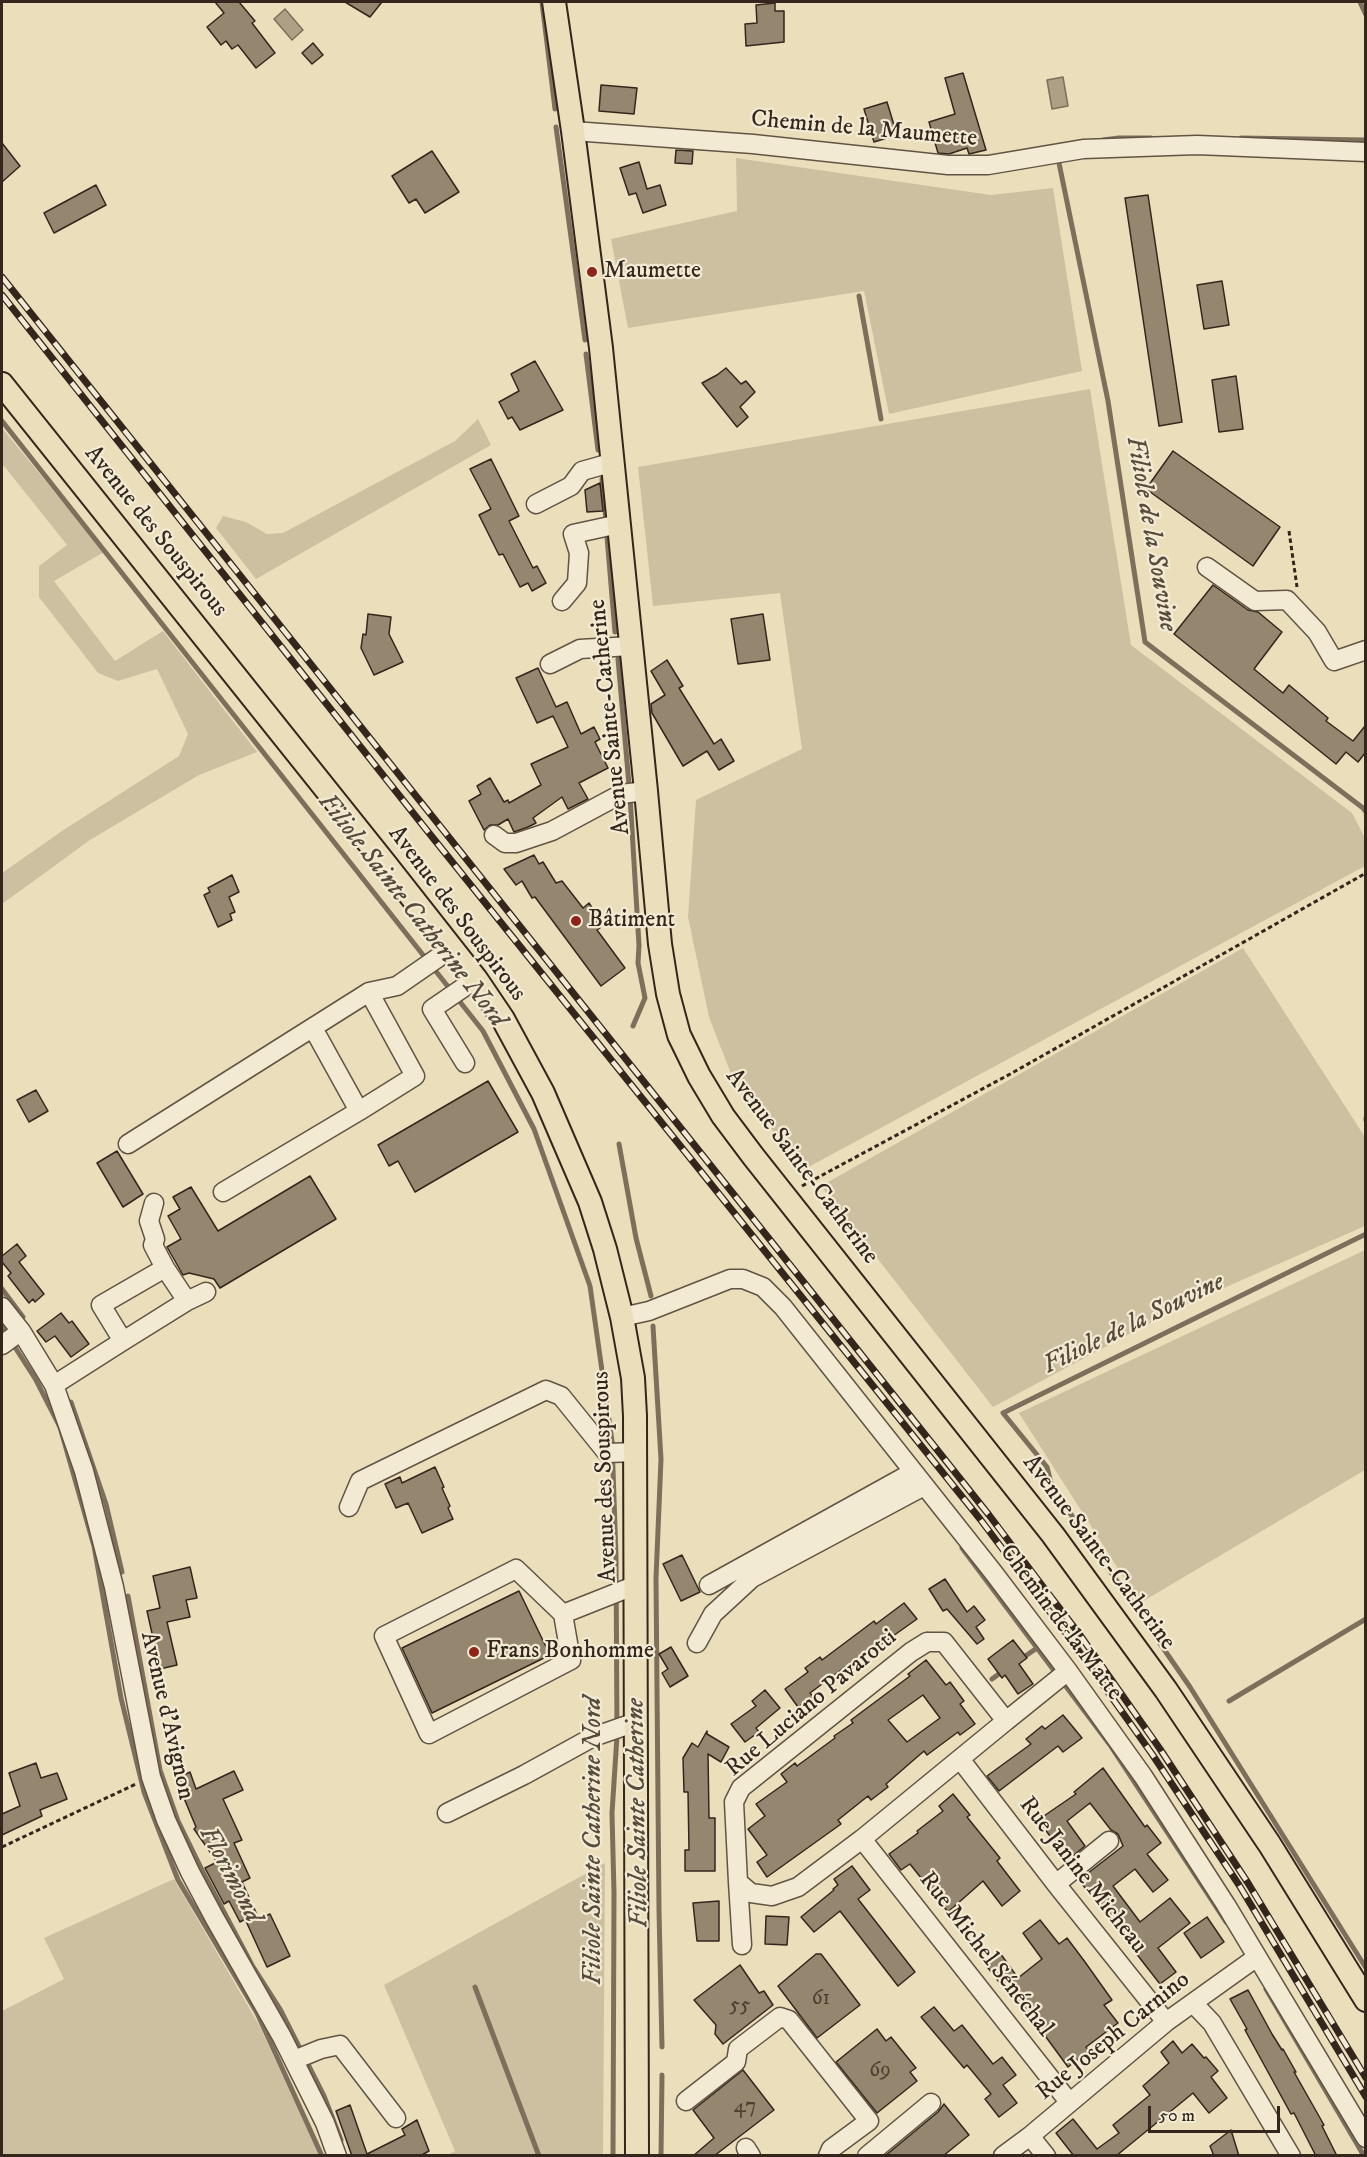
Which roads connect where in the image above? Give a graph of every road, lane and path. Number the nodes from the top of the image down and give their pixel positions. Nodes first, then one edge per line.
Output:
1 (554, 2) edge
2 (573, 131) junction
3 (1365, 152) edge
4 (2, 384) edge
5 (614, 462) junction
6 (536, 504) dead end
7 (620, 525) junction
8 (1288, 531) dead end
9 (1207, 567) dead end
10 (562, 601) dead end
11 (1301, 615) junction
12 (631, 646) junction
13 (1365, 651) edge
14 (550, 664) dead end
15 (635, 792) junction
16 (494, 835) dead end
17 (1365, 873) edge
18 (452, 948) junction
19 (476, 980) junction
20 (369, 992) junction
21 (313, 1028) junction
22 (465, 1063) dead end
23 (359, 1111) junction
24 (128, 1144) dead end
25 (223, 1192) dead end
26 (784, 1195) junction
27 (154, 1203) dead end
28 (165, 1268) junction
29 (206, 1292) dead end
30 (187, 1301) junction
31 (2, 1307) edge
32 (622, 1317) junction
33 (21, 1330) junction
34 (123, 1341) junction
35 (2, 1345) edge
36 (54, 1385) junction
37 (636, 1452) junction
38 (919, 1479) junction
39 (349, 1507) dead end
40 (636, 1585) junction
41 (709, 1585) dead end
42 (564, 1614) junction
43 (697, 1643) dead end
44 (1068, 1671) junction
45 (1006, 1721) junction
46 (636, 1722) junction
47 (960, 1759) junction
48 (151, 1777) junction
49 (447, 1813) dead end
50 (862, 1839) junction
51 (1109, 1841) dead end
52 (2, 1847) edge
53 (738, 1882) junction
54 (1056, 1884) junction
55 (742, 1944) dead end
56 (1257, 1957) junction
57 (1365, 2000) edge
58 (1193, 2003) junction
59 (1166, 2022) junction
60 (294, 2060) junction
61 (686, 2101) dead end
62 (1069, 2102) junction
63 (932, 2103) dead end
64 (396, 2118) dead end
65 (1030, 2136) junction
66 (1365, 2138) edge
67 (337, 2156) edge
68 (637, 2156) edge
69 (828, 2156) edge
70 (867, 2156) edge
71 (1003, 2156) edge
72 (1046, 2156) edge
73 (1291, 2156) edge

1 - 2 main road, Avenue Sainte-Catherine
2 - 3 street, Chemin de la Maumette
2 - 5 main road, Avenue Sainte-Catherine
4 - 18 main road, Avenue des Souspirous
5 - 6 street
5 - 7 main road, Avenue Sainte-Catherine
7 - 10 street
7 - 12 main road, Avenue Sainte-Catherine
8 - 11 path
9 - 11 street
11 - 13 street
12 - 14 street
12 - 15 main road, Avenue Sainte-Catherine
15 - 16 street
15 - 26 main road, Avenue Sainte-Catherine
17 - 26 path
18 - 19 main road, Avenue des Souspirous
18 - 20 street
19 - 22 street
19 - 32 main road, Avenue des Souspirous
20 - 21 street
20 - 23 street
21 - 23 street
21 - 24 street
23 - 25 street
26 - 57 main road, Avenue Sainte-Catherine
27 - 28 street
28 - 30 street
28 - 34 street
29 - 30 street
30 - 34 street
31 - 33 street, Avenue d'Avignon
32 - 37 main road, Avenue des Souspirous
32 - 38 street, Chemin de la Matte
33 - 35 street
33 - 36 street, Avenue d'Avignon
34 - 36 street
36 - 48 street, Avenue d'Avignon
37 - 39 street
37 - 40 main road, Avenue des Souspirous
38 - 41 street
38 - 43 street
38 - 44 street, Chemin de la Matte
40 - 42 street
40 - 46 main road, Avenue des Souspirous
42 - 42 street
44 - 45 street
44 - 56 street, Chemin de la Matte
45 - 47 street
45 - 53 street, Rue Luciano Pavarotti
46 - 49 street
46 - 68 main road, Avenue des Souspirous
47 - 50 street
47 - 54 street, Rue Janine Micheau
48 - 52 path
48 - 60 street, Avenue d'Avignon
50 - 53 street
50 - 62 street, Rue Michel Sénéchal
51 - 54 street
53 - 55 street, Rue Luciano Pavarotti
54 - 59 street, Rue Janine Micheau
56 - 58 street, Rue Joseph Carnino
56 - 66 street, Chemin de la Matte
58 - 59 street, Rue Joseph Carnino
58 - 73 street
59 - 62 street, Rue Joseph Carnino
60 - 64 street
60 - 67 street, Avenue d'Avignon
61 - 69 street
62 - 65 street, Rue Joseph Carnino
63 - 70 street
65 - 71 street, Rue Joseph Carnino
65 - 72 street

